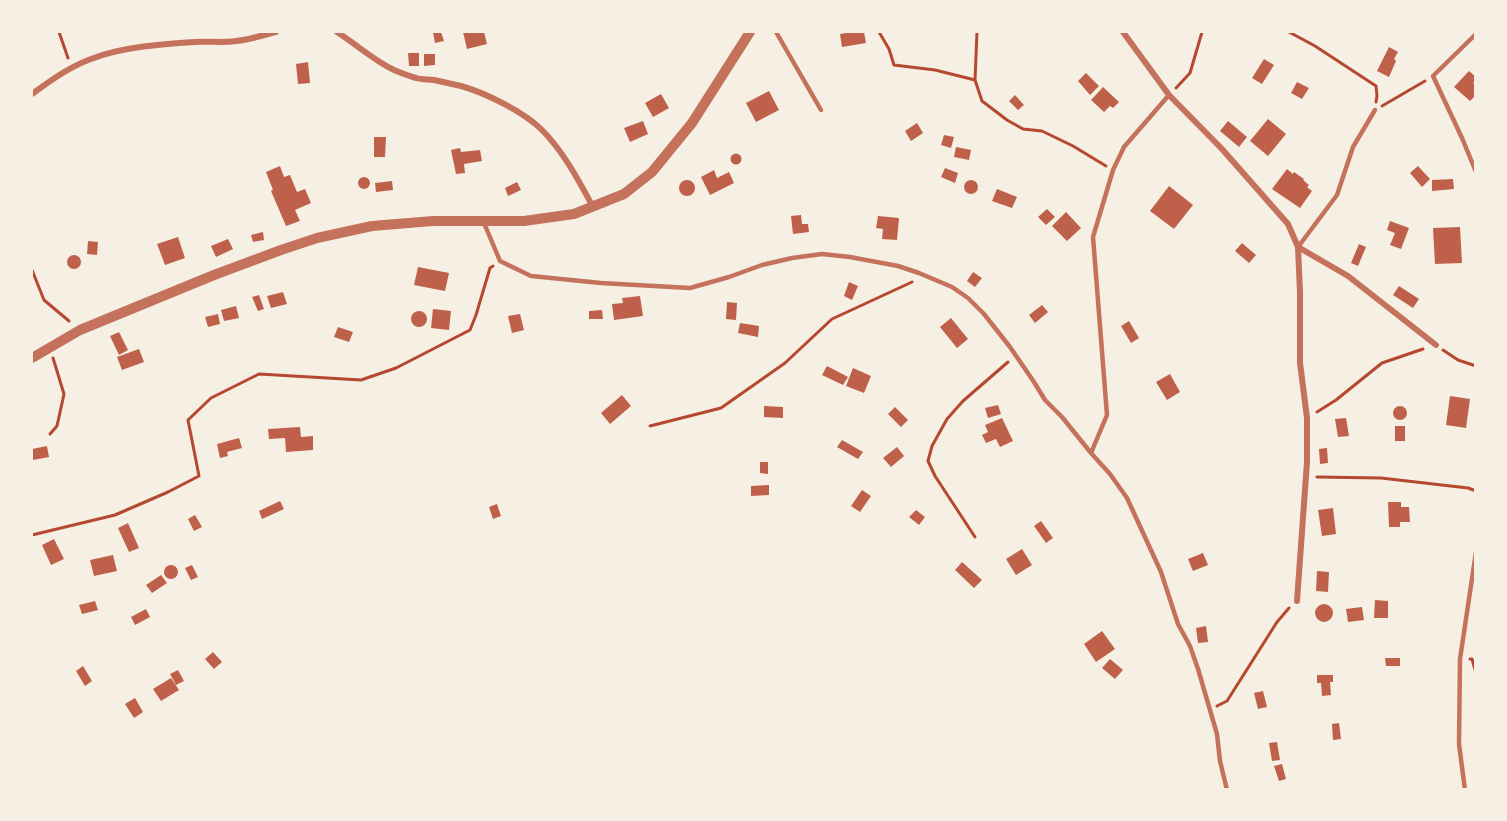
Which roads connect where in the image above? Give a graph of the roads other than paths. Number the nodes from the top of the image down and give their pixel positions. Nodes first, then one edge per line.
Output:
1 (276, 32) edge
2 (337, 32) edge
3 (750, 32) edge
4 (776, 32) edge
5 (1123, 32) edge
6 (1476, 34) edge
7 (32, 94) edge
8 (1169, 95) junction
9 (821, 110) dead end
10 (1375, 110) road end
11 (1476, 172) edge
12 (593, 207) junction
13 (483, 220) junction
14 (1298, 247) junction
15 (1436, 345) road end
16 (32, 358) edge
17 (1091, 453) junction
18 (1476, 552) edge
19 (1297, 601) road end
20 (1227, 789) edge
21 (1465, 789) edge

1 - 7 street
2 - 12 street
3 - 12 street
4 - 9 lane
5 - 8 street
6 - 11 lane
8 - 14 street
8 - 17 lane
10 - 14 lane
12 - 13 street
13 - 16 street
13 - 17 lane
14 - 15 street
14 - 19 street
17 - 20 lane
18 - 21 lane

